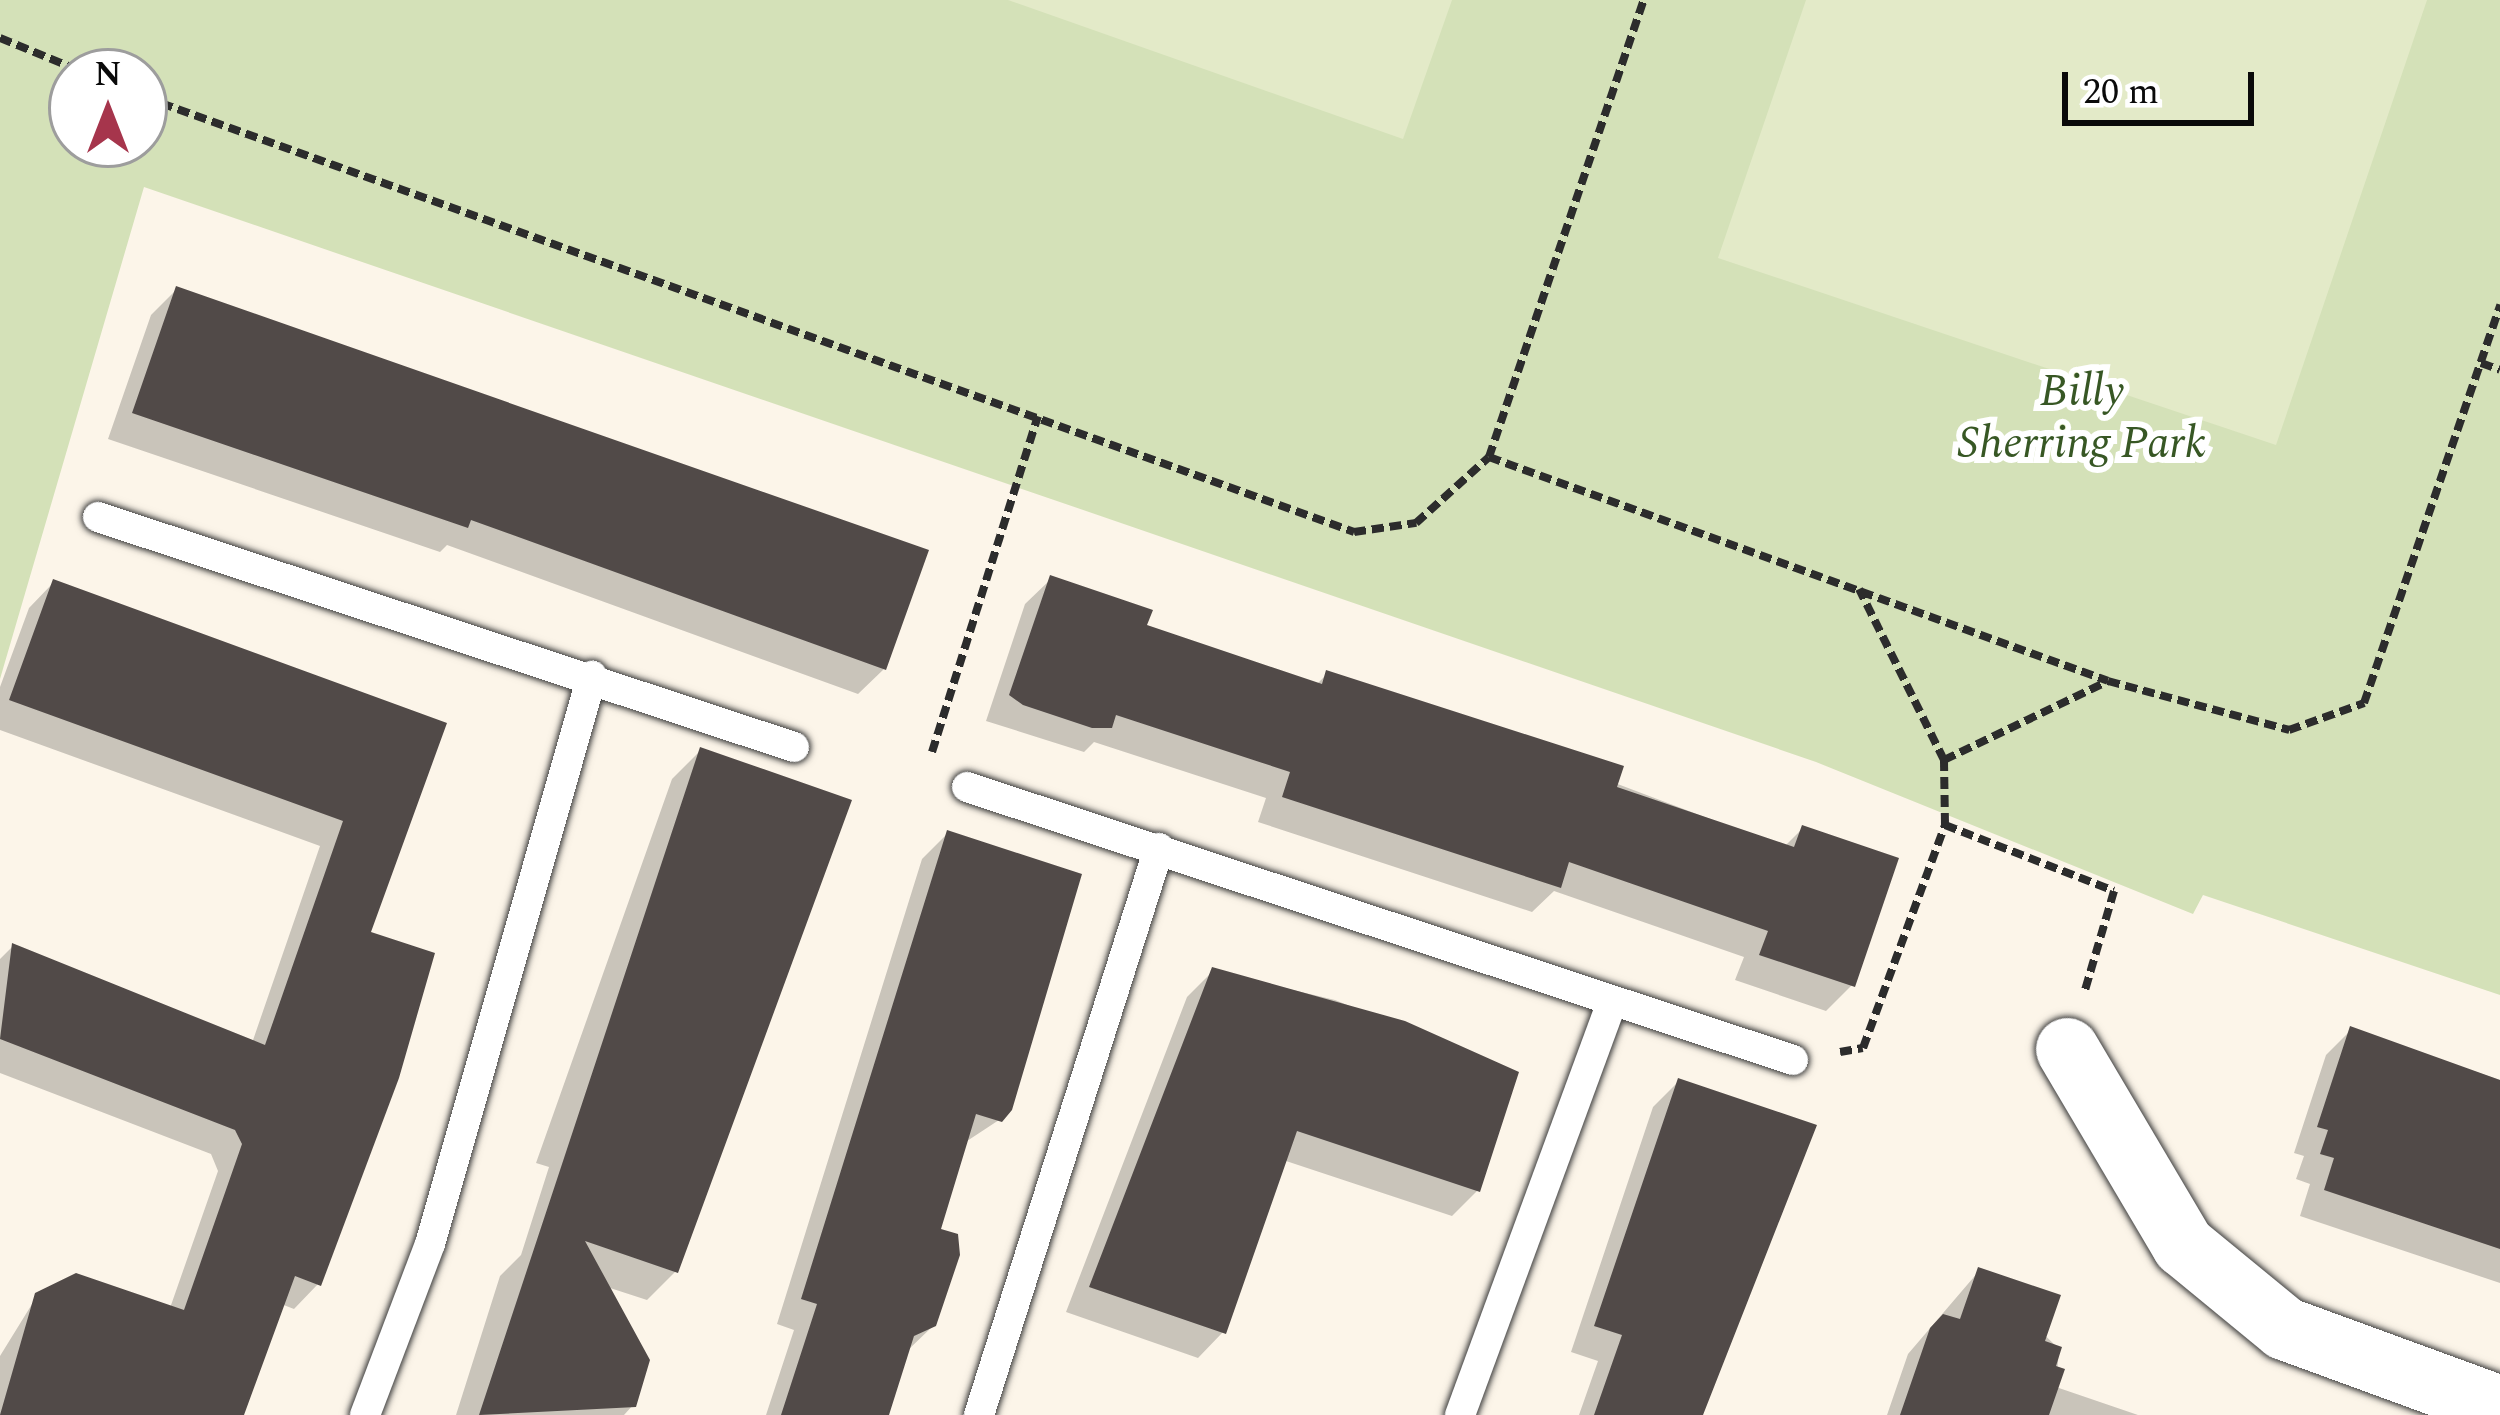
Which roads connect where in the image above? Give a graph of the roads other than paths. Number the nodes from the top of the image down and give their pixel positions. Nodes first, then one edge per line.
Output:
1 (98, 517) dead end
2 (592, 676) junction
3 (794, 747) dead end
4 (967, 787) road end
5 (1159, 848) junction
6 (1610, 1008) junction
7 (2067, 1049) road end
8 (1793, 1060) road end
9 (2500, 1407) edge
10 (365, 1415) edge
11 (979, 1415) edge
12 (1460, 1415) edge

1 - 2 lane
2 - 3 lane
2 - 10 lane
4 - 5 lane
5 - 6 lane
5 - 11 lane
6 - 8 lane
6 - 12 lane
7 - 9 street

